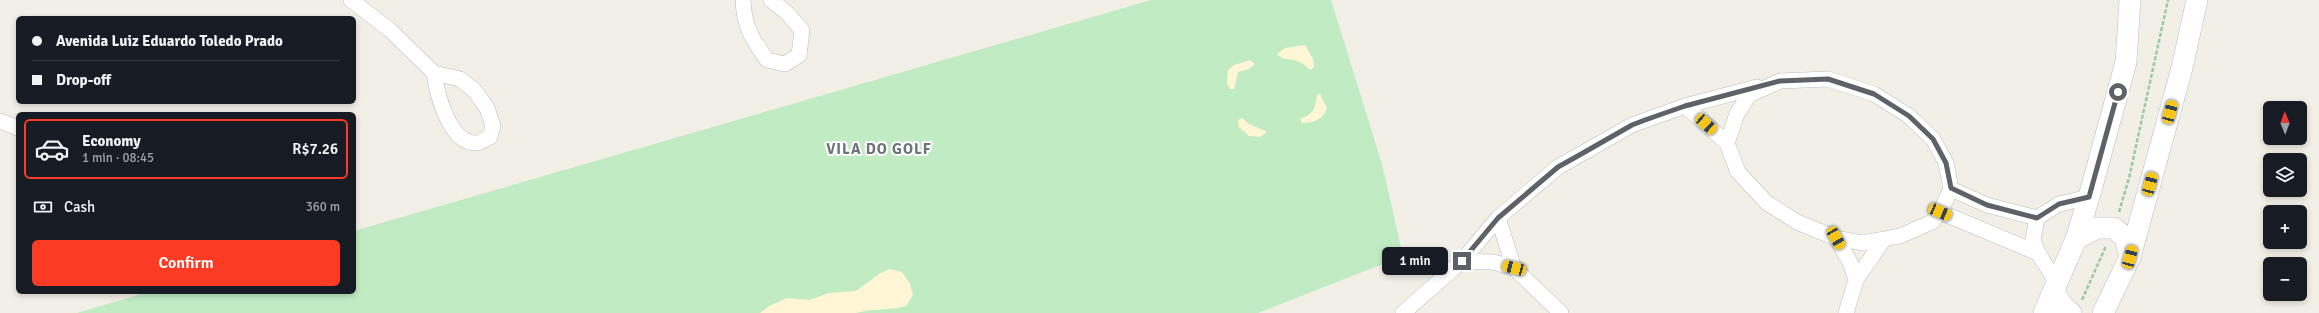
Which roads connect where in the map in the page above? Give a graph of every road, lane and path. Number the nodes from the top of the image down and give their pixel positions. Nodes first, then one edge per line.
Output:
1 (351, 0) edge
2 (743, 0) edge
3 (771, 0) edge
4 (2130, 0) edge
5 (2168, 0) edge
6 (2197, 0) edge
7 (434, 73) junction
8 (1780, 81) junction
9 (1685, 106) junction
10 (0, 121) edge
11 (16, 127) edge
12 (1727, 143) junction
13 (1951, 188) junction
14 (2089, 197) junction
15 (1940, 212) junction
16 (1498, 218) junction
17 (2037, 218) junction
18 (2114, 228) junction
19 (1836, 238) junction
20 (1884, 239) junction
21 (2076, 239) junction
22 (2038, 253) junction
23 (2130, 257) junction
24 (1462, 261) junction
25 (1514, 268) junction
26 (1856, 280) junction
27 (2056, 287) junction
28 (2075, 309) edge
29 (1403, 313) edge
30 (1560, 313) edge
31 (1846, 313) edge
32 (2044, 313) edge
33 (2103, 313) edge

1 - 7 street
2 - 3 street
4 - 14 main road
5 - 18 path
6 - 23 main road
7 - 7 street
8 - 9 street
8 - 12 street
8 - 13 street
9 - 12 street
9 - 16 street
10 - 11 street
12 - 19 street
13 - 15 street
13 - 17 street
14 - 17 street
14 - 21 main road
15 - 20 street
15 - 22 street
16 - 24 street
16 - 25 street
17 - 22 street
18 - 21 main road
18 - 23 main road
18 - 28 path
19 - 20 street
19 - 26 street
20 - 26 street
21 - 27 main road
22 - 27 street
23 - 33 main road
24 - 25 street
24 - 29 street
25 - 30 street
26 - 31 street
27 - 28 main road
27 - 32 main road

